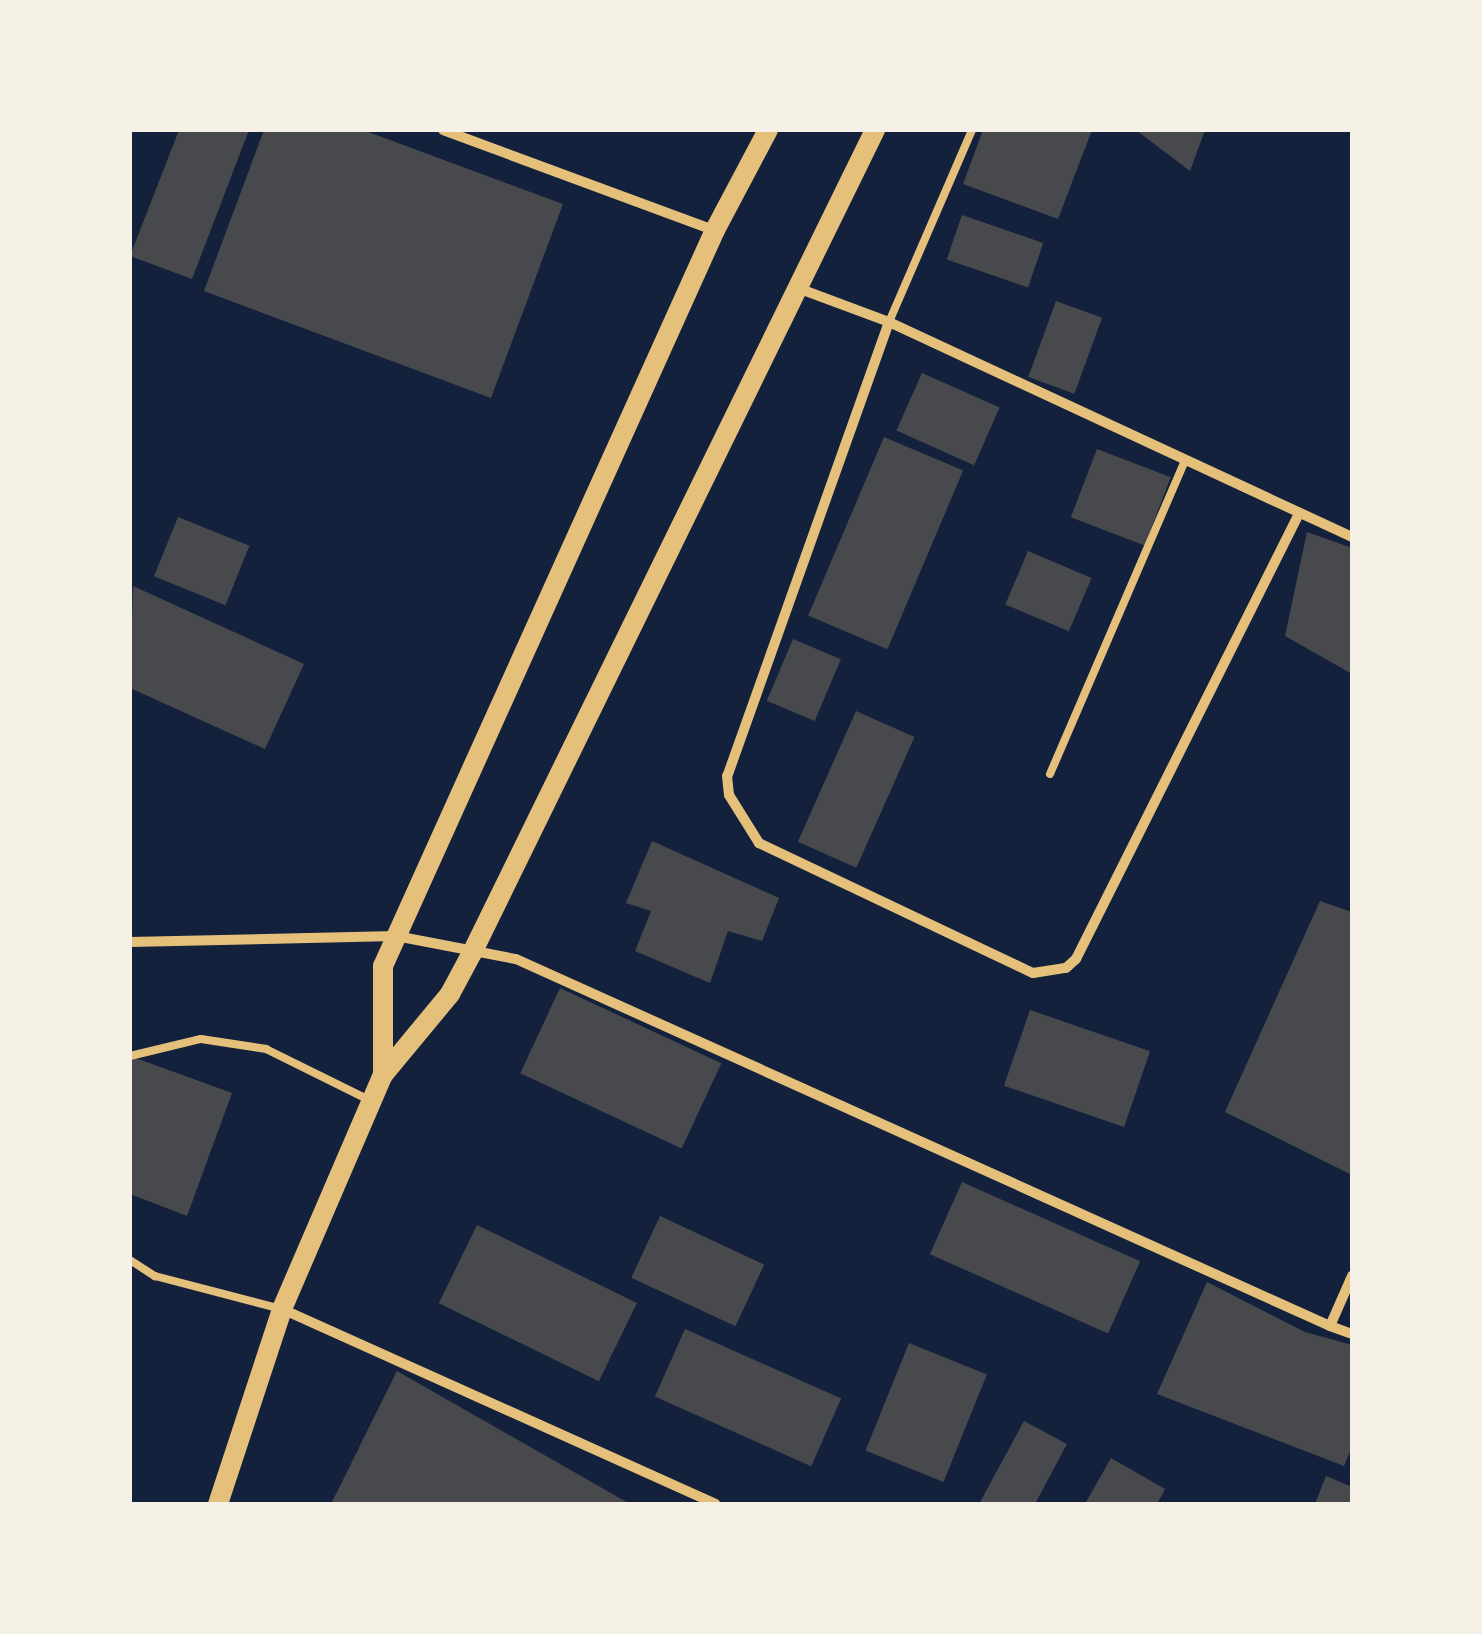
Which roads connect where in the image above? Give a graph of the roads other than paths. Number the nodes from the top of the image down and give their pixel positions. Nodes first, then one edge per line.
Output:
1 (443, 130) edge
2 (768, 130) edge
3 (874, 130) edge
4 (972, 130) edge
5 (715, 230) junction
6 (794, 286) junction
7 (889, 322) junction
8 (1185, 461) junction
9 (1299, 512) junction
10 (1352, 537) edge
11 (1050, 774) dead end
12 (396, 936) junction
13 (130, 942) edge
14 (472, 953) junction
15 (130, 1056) edge
16 (382, 1075) junction
17 (371, 1101) junction
18 (130, 1260) edge
19 (1352, 1276) edge
20 (282, 1310) junction
21 (1330, 1326) junction
22 (1352, 1334) edge
23 (218, 1504) edge
24 (715, 1504) edge

1 - 5 street
2 - 5 main road
3 - 6 main road
4 - 7 lane
5 - 12 main road
6 - 7 street
6 - 14 main road
7 - 8 street
7 - 9 street
8 - 9 street
8 - 11 lane
9 - 10 street
12 - 13 street
12 - 14 street
12 - 16 main road
14 - 16 main road
14 - 21 street
15 - 17 lane
16 - 17 main road
17 - 20 main road
18 - 20 lane
19 - 21 street
20 - 23 main road
20 - 24 street
21 - 22 street

